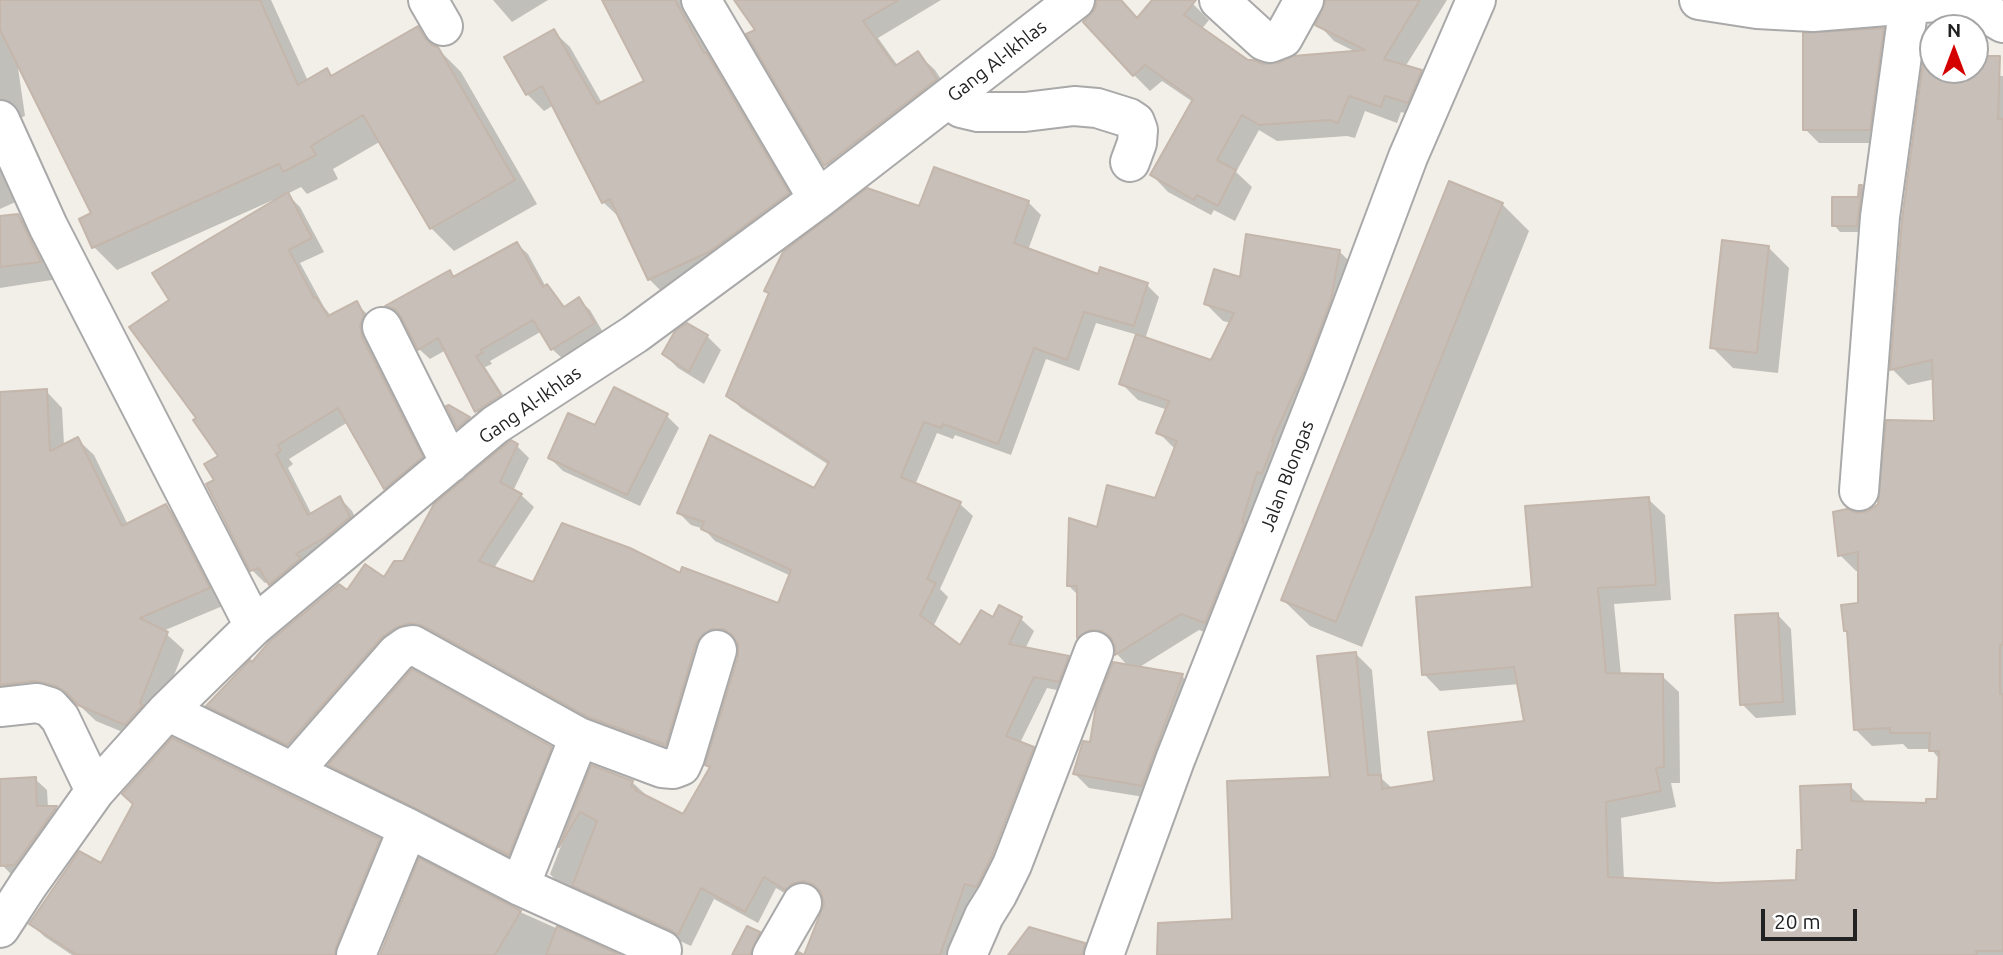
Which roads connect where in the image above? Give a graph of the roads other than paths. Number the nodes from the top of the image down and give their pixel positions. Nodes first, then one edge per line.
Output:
1 (701, 0) edge
2 (1075, 0) edge
3 (1219, 0) edge
4 (1304, 0) edge
5 (1476, 0) edge
6 (1699, 0) edge
7 (1963, 0) edge
8 (1909, 4) junction
9 (2003, 23) edge
10 (948, 99) junction
11 (0, 120) edge
12 (1130, 162) dead end
13 (818, 199) junction
14 (382, 327) dead end
15 (450, 463) junction
16 (1858, 491) dead end
17 (254, 626) junction
18 (717, 650) dead end
19 (1094, 651) dead end
20 (0, 707) edge
21 (167, 711) junction
22 (579, 737) junction
23 (293, 772) junction
24 (95, 791) junction
25 (408, 828) junction
26 (520, 886) junction
27 (802, 902) dead end
28 (0, 928) edge
29 (665, 953) edge
30 (356, 955) edge
31 (772, 955) edge
32 (967, 955) edge
33 (1104, 955) edge

1 - 13 street
2 - 10 street, Gang Al-Ikhlas
3 - 4 street
5 - 33 street, Jalan Blongas
6 - 8 street
7 - 8 street
7 - 9 street
8 - 16 street
10 - 12 street
10 - 13 street, Gang Al-Ikhlas
11 - 17 street
13 - 15 street, Gang Al-Ikhlas
14 - 15 street
15 - 17 street, Gang Al-Ikhlas
17 - 21 street, Gang Al-Ikhlas
18 - 22 street
19 - 32 street
20 - 24 street
21 - 23 street
21 - 24 street, Gang Al-Ikhlas
22 - 23 street
22 - 26 street
23 - 25 street
24 - 28 street, Gang Al-Ikhlas
25 - 26 street
25 - 30 street
26 - 29 street
27 - 31 street

